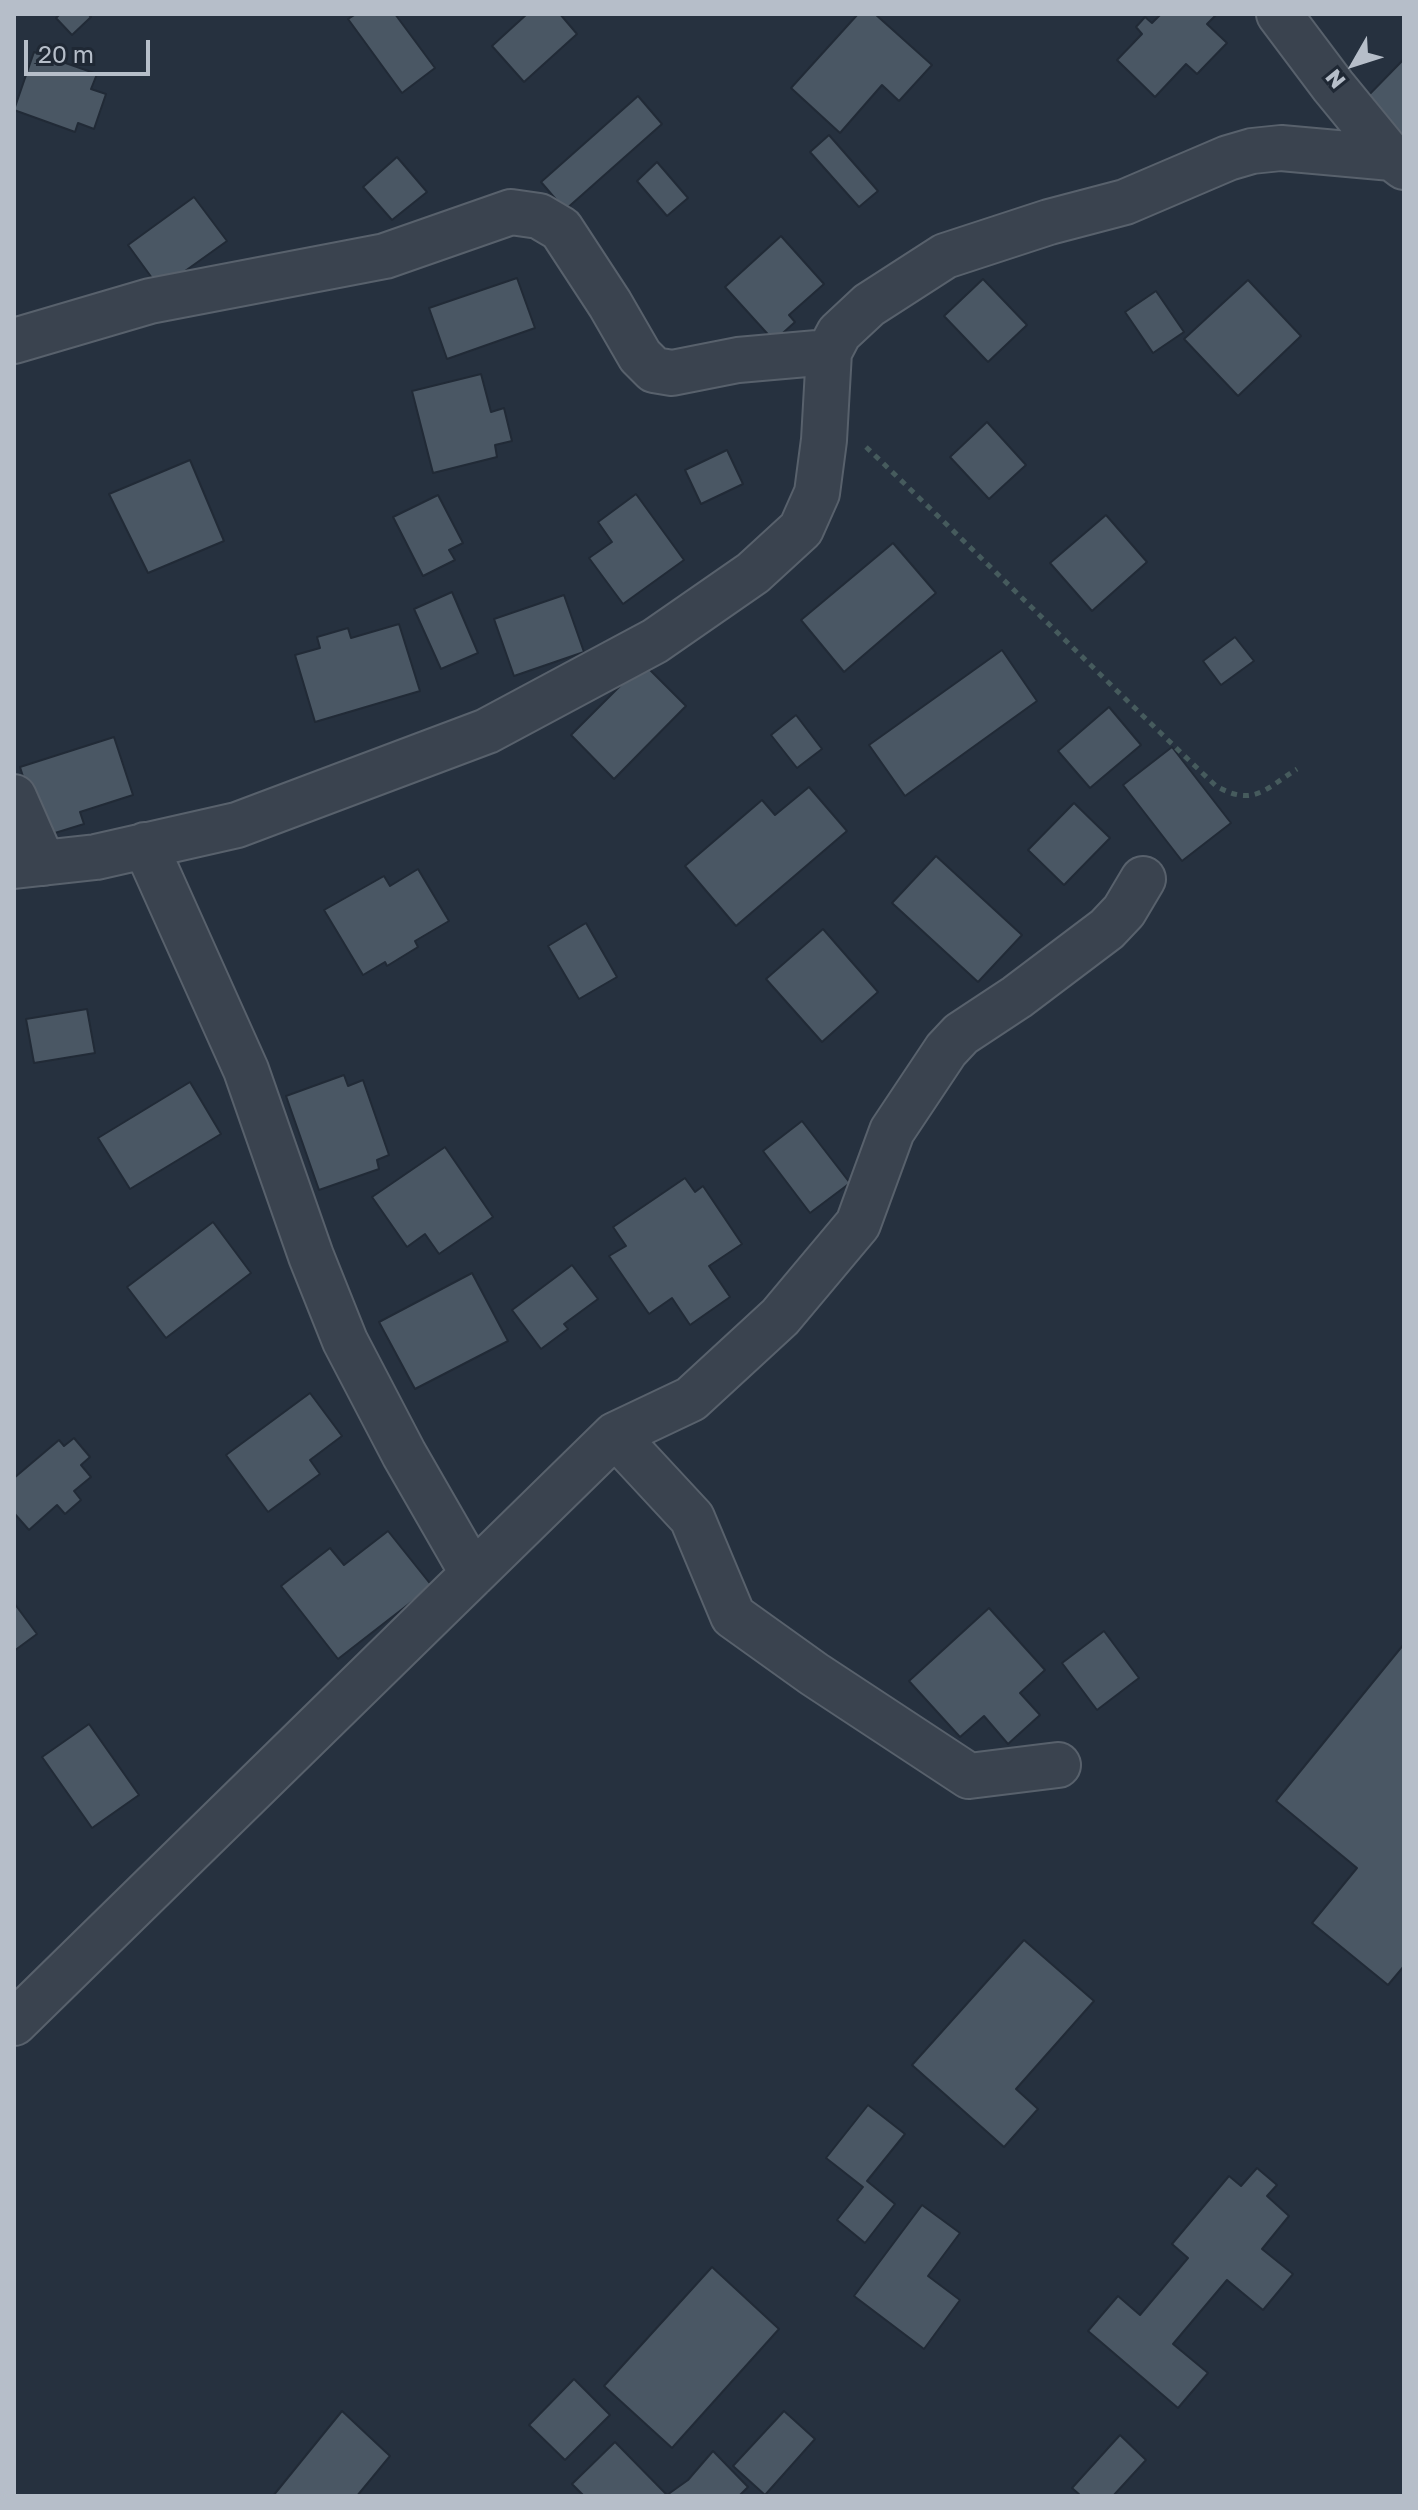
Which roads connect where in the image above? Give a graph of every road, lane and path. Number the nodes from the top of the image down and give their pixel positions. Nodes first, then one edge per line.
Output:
1 (1279, 14) edge
2 (1398, 162) edge
3 (14, 341) edge
4 (829, 352) junction
5 (825, 409) junction
6 (1297, 769) dead end
7 (14, 797) edge
8 (145, 845) junction
9 (28, 864) edge
10 (1143, 879) dead end
11 (615, 1435) junction
12 (473, 1574) junction
13 (1058, 1765) dead end
14 (14, 2023) edge

1 - 2 street
2 - 4 street
3 - 4 street
4 - 5 street
5 - 6 path
5 - 8 street
7 - 9 street
8 - 9 street
8 - 12 street
10 - 11 street
11 - 12 street
11 - 13 street
12 - 14 street

